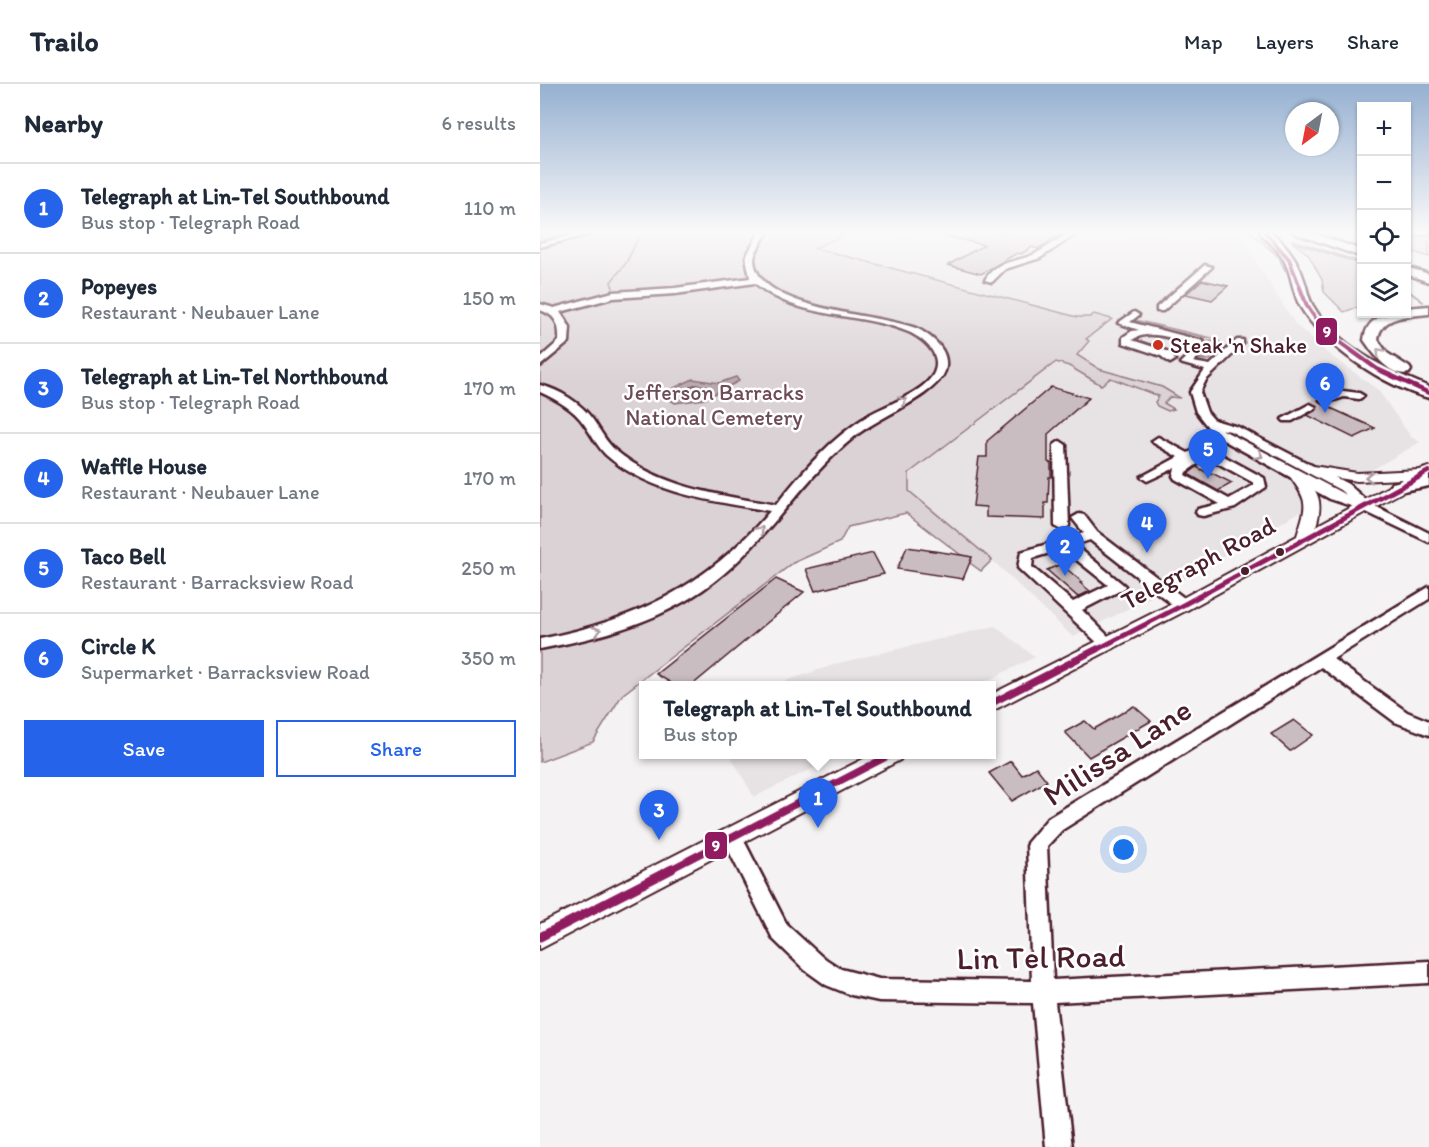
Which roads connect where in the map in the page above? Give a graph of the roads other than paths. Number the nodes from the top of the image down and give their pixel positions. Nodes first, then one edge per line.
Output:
1 (751, 281) edge
2 (756, 281) edge
3 (1192, 281) edge
4 (1298, 281) edge
5 (540, 307) edge
6 (1160, 309) dead end
7 (1429, 310) edge
8 (554, 311) junction
9 (1411, 312) edge
10 (1134, 315) dead end
11 (1390, 318) edge
12 (1240, 342) dead end
13 (1201, 347) junction
14 (1170, 360) dead end
15 (540, 363) edge
16 (1212, 369) junction
17 (1429, 381) edge
18 (540, 388) edge
19 (1429, 393) edge
20 (1359, 396) dead end
21 (1325, 400) tunnel mouth
22 (1310, 407) tunnel mouth
23 (1288, 419) dead end
24 (1211, 423) junction
25 (1158, 441) dead end
26 (1060, 445) dead end
27 (1188, 458) junction
28 (1162, 470) junction
29 (1313, 470) junction
30 (1296, 475) junction
31 (1428, 475) edge
32 (1147, 477) dead end
33 (1260, 481) junction
34 (1398, 488) joint
35 (1228, 506) junction
36 (1365, 506) junction
37 (779, 509) junction
38 (1203, 512) dead end
39 (1079, 518) dead end
40 (1062, 526) dead end
41 (1092, 534) junction
42 (1429, 538) edge
43 (1304, 539) junction
44 (1060, 545) junction
45 (1429, 592) edge
46 (1183, 605) junction
47 (1076, 606) junction
48 (540, 644) edge
49 (1108, 644) junction
50 (1322, 659) junction
51 (996, 701) edge
52 (1429, 728) edge
53 (883, 759) edge
54 (732, 837) junction
55 (540, 937) edge
56 (1429, 972) edge
57 (1043, 992) junction
58 (1059, 1147) edge

1 - 8 street
37 -> 2 street
3 - 6 street
4 - 19 highway
5 - 8 street
7 - 9 highway
8 - 15 street
10 - 13 street
17 -> 11 highway
12 - 16 street
13 - 14 street
13 - 16 street
16 - 24 street
18 - 37 street
20 - 21 street
22 - 23 street
24 - 29 street
24 -> 30 street
25 - 27 street
26 - 40 street
27 - 28 street
27 - 33 street
28 - 32 street
28 - 35 street
31 -> 29 main road
29 - 36 street
30 - 36 street
30 - 43 main road
31 - 34 highway
33 - 35 street
33 - 35 street
34 - 36 main road, Telegraph Road
35 - 38 street
36 - 42 street
36 - 43 main road, Telegraph Road
48 -> 37 street
39 - 41 street
41 - 44 street
41 - 46 street
43 - 46 main road, Telegraph Road
44 - 47 street
44 - 47 street
45 - 50 street, Milissa Lane
46 - 49 main road, Telegraph Road
47 - 49 street
49 - 51 main road, Telegraph Road
50 - 52 street
50 - 57 street, Milissa Lane
53 - 54 main road
54 - 55 main road
54 - 57 street, Lin Tel Road
56 - 57 street, Lin Tel Road
57 - 58 street, Milissa Lane

